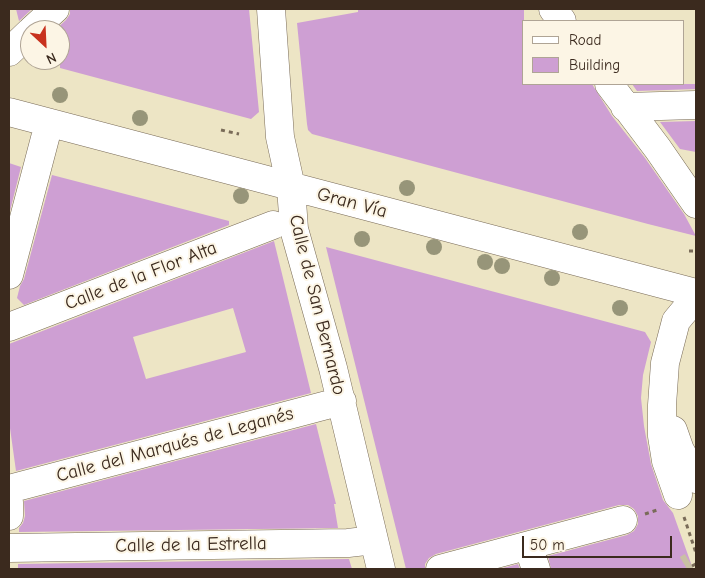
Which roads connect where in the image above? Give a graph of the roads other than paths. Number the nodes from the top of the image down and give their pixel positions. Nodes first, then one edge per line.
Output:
1 (55, 9) edge
2 (271, 9) edge
3 (552, 9) edge
4 (43, 20) edge
5 (561, 20) edge
6 (20, 42) edge
7 (9, 52) edge
8 (610, 85) edge
9 (696, 105) edge
10 (625, 106) junction
11 (9, 112) edge
12 (49, 123) junction
13 (291, 187) junction
14 (696, 204) edge
15 (273, 225) dead end
16 (9, 275) edge
17 (696, 293) edge
18 (696, 297) edge
19 (9, 327) edge
20 (342, 401) junction
21 (9, 489) edge
22 (685, 495) edge
23 (9, 502) edge
24 (9, 516) edge
25 (623, 520) dead end
26 (374, 540) junction
27 (9, 548) edge
28 (532, 557) edge
29 (380, 569) edge
30 (440, 569) edge

1 - 4 street
2 - 13 street, Calle de San Bernardo
3 - 5 street
6 - 7 street
8 - 10 street
9 - 10 street
10 - 14 street
11 - 12 street, Gran Vía
12 - 13 street, Gran Vía
12 - 16 street
13 - 17 street, Gran Vía
13 - 20 street, Calle de San Bernardo
15 - 19 street, Calle de la Flor Alta
18 - 22 street
20 - 21 street, Calle del Marqués de Leganés
20 - 26 street, Calle de San Bernardo
23 - 24 street
25 - 28 street
26 - 27 street, Calle de la Estrella
26 - 29 street, Calle de San Bernardo
28 - 30 street

